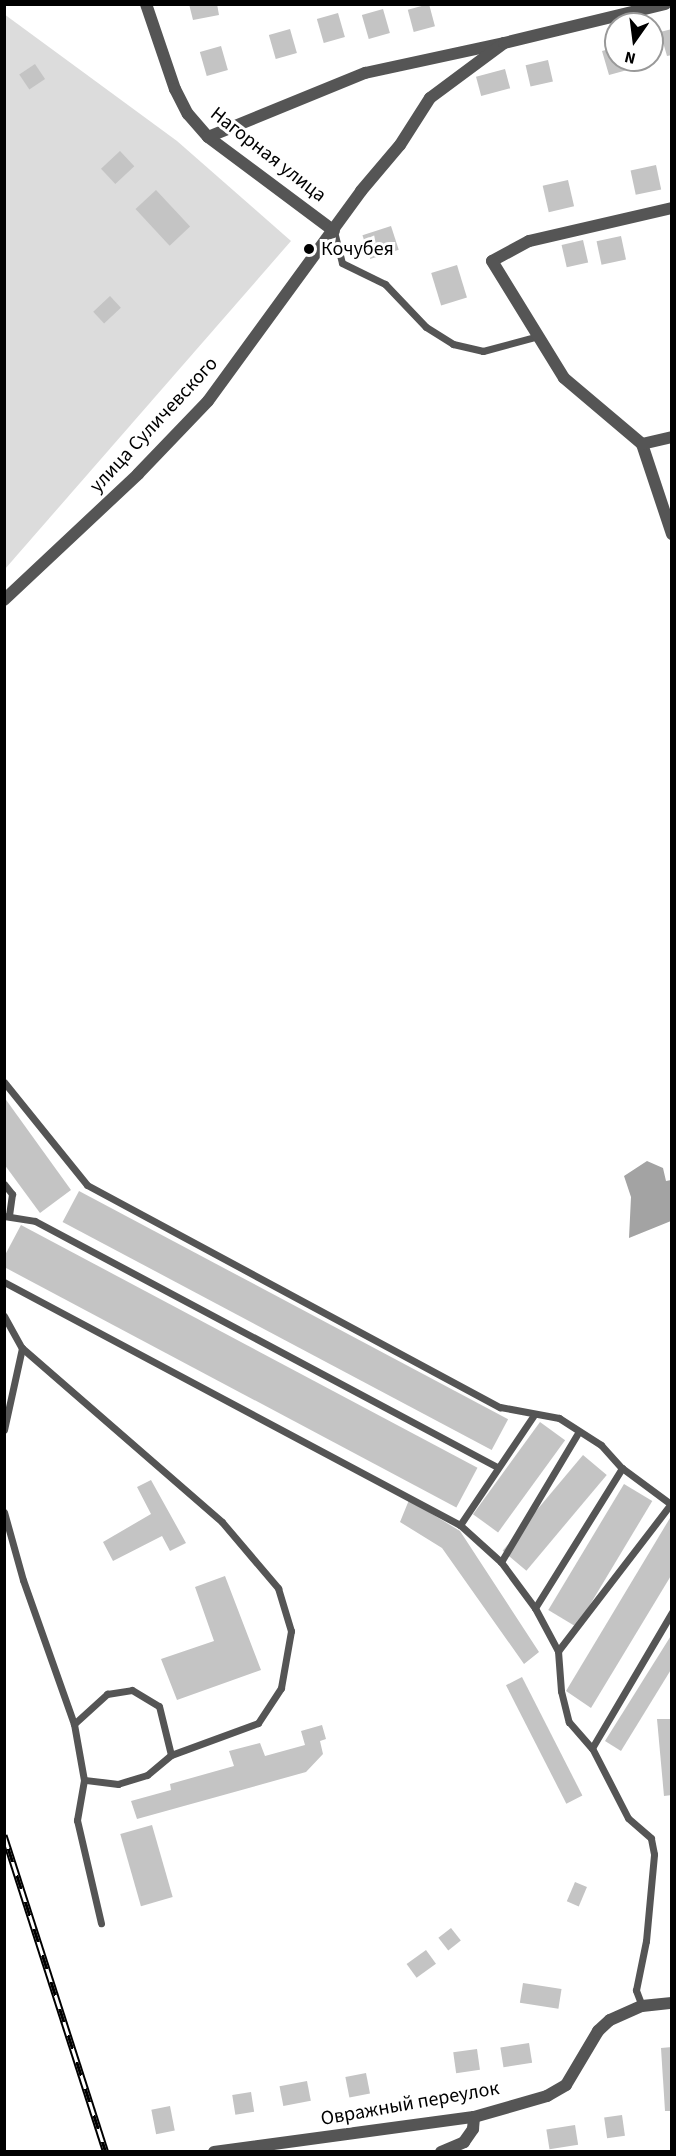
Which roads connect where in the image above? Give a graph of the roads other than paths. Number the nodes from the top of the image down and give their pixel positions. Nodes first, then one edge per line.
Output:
1 (146, 4) edge
2 (665, 4) edge
3 (504, 43) junction
4 (208, 137) junction
5 (672, 208) edge
6 (334, 231) junction
7 (540, 336) junction
8 (672, 437) edge
9 (642, 444) junction
10 (672, 534) edge
11 (4, 600) edge
12 (4, 1082) edge
13 (4, 1184) edge
14 (7, 1216) edge
15 (4, 1282) edge
16 (4, 1316) edge
17 (22, 1348) junction
18 (534, 1415) junction
19 (4, 1430) edge
20 (579, 1431) junction
21 (497, 1467) junction
22 (622, 1468) junction
23 (671, 1504) edge
24 (4, 1512) edge
25 (460, 1525) junction
26 (501, 1562) junction
27 (535, 1608) junction
28 (672, 1612) edge
29 (558, 1651) junction
30 (74, 1724) junction
31 (592, 1748) junction
32 (171, 1755) junction
33 (84, 1780) junction
34 (101, 1923) dead end
35 (672, 2003) edge
36 (642, 2006) junction
37 (474, 2117) junction
38 (214, 2151) edge
39 (441, 2151) edge

1 - 4 street, Нагорная улица
2 - 3 street
3 - 4 street
3 - 6 street, улица Суличевского
4 - 6 street, Нагорная улица
5 - 7 street
6 - 7 lane
6 - 11 street, улица Суличевского
7 - 9 street
8 - 9 street
9 - 10 street
12 - 18 lane
13 - 14 lane
14 - 21 lane
15 - 25 lane
16 - 17 lane
17 - 19 lane
17 - 32 lane
18 - 20 lane
18 - 21 lane
20 - 22 lane
20 - 26 lane
21 - 25 lane
22 - 23 lane
22 - 27 lane
23 - 29 lane
24 - 30 lane
25 - 26 lane
26 - 27 lane
27 - 29 lane
28 - 31 lane
29 - 31 lane
30 - 32 lane
30 - 33 lane
31 - 36 lane
32 - 33 lane
33 - 34 lane
35 - 36 street, Овражный переулок
36 - 37 street, Овражный переулок
37 - 38 street, Овражный переулок
37 - 39 street

